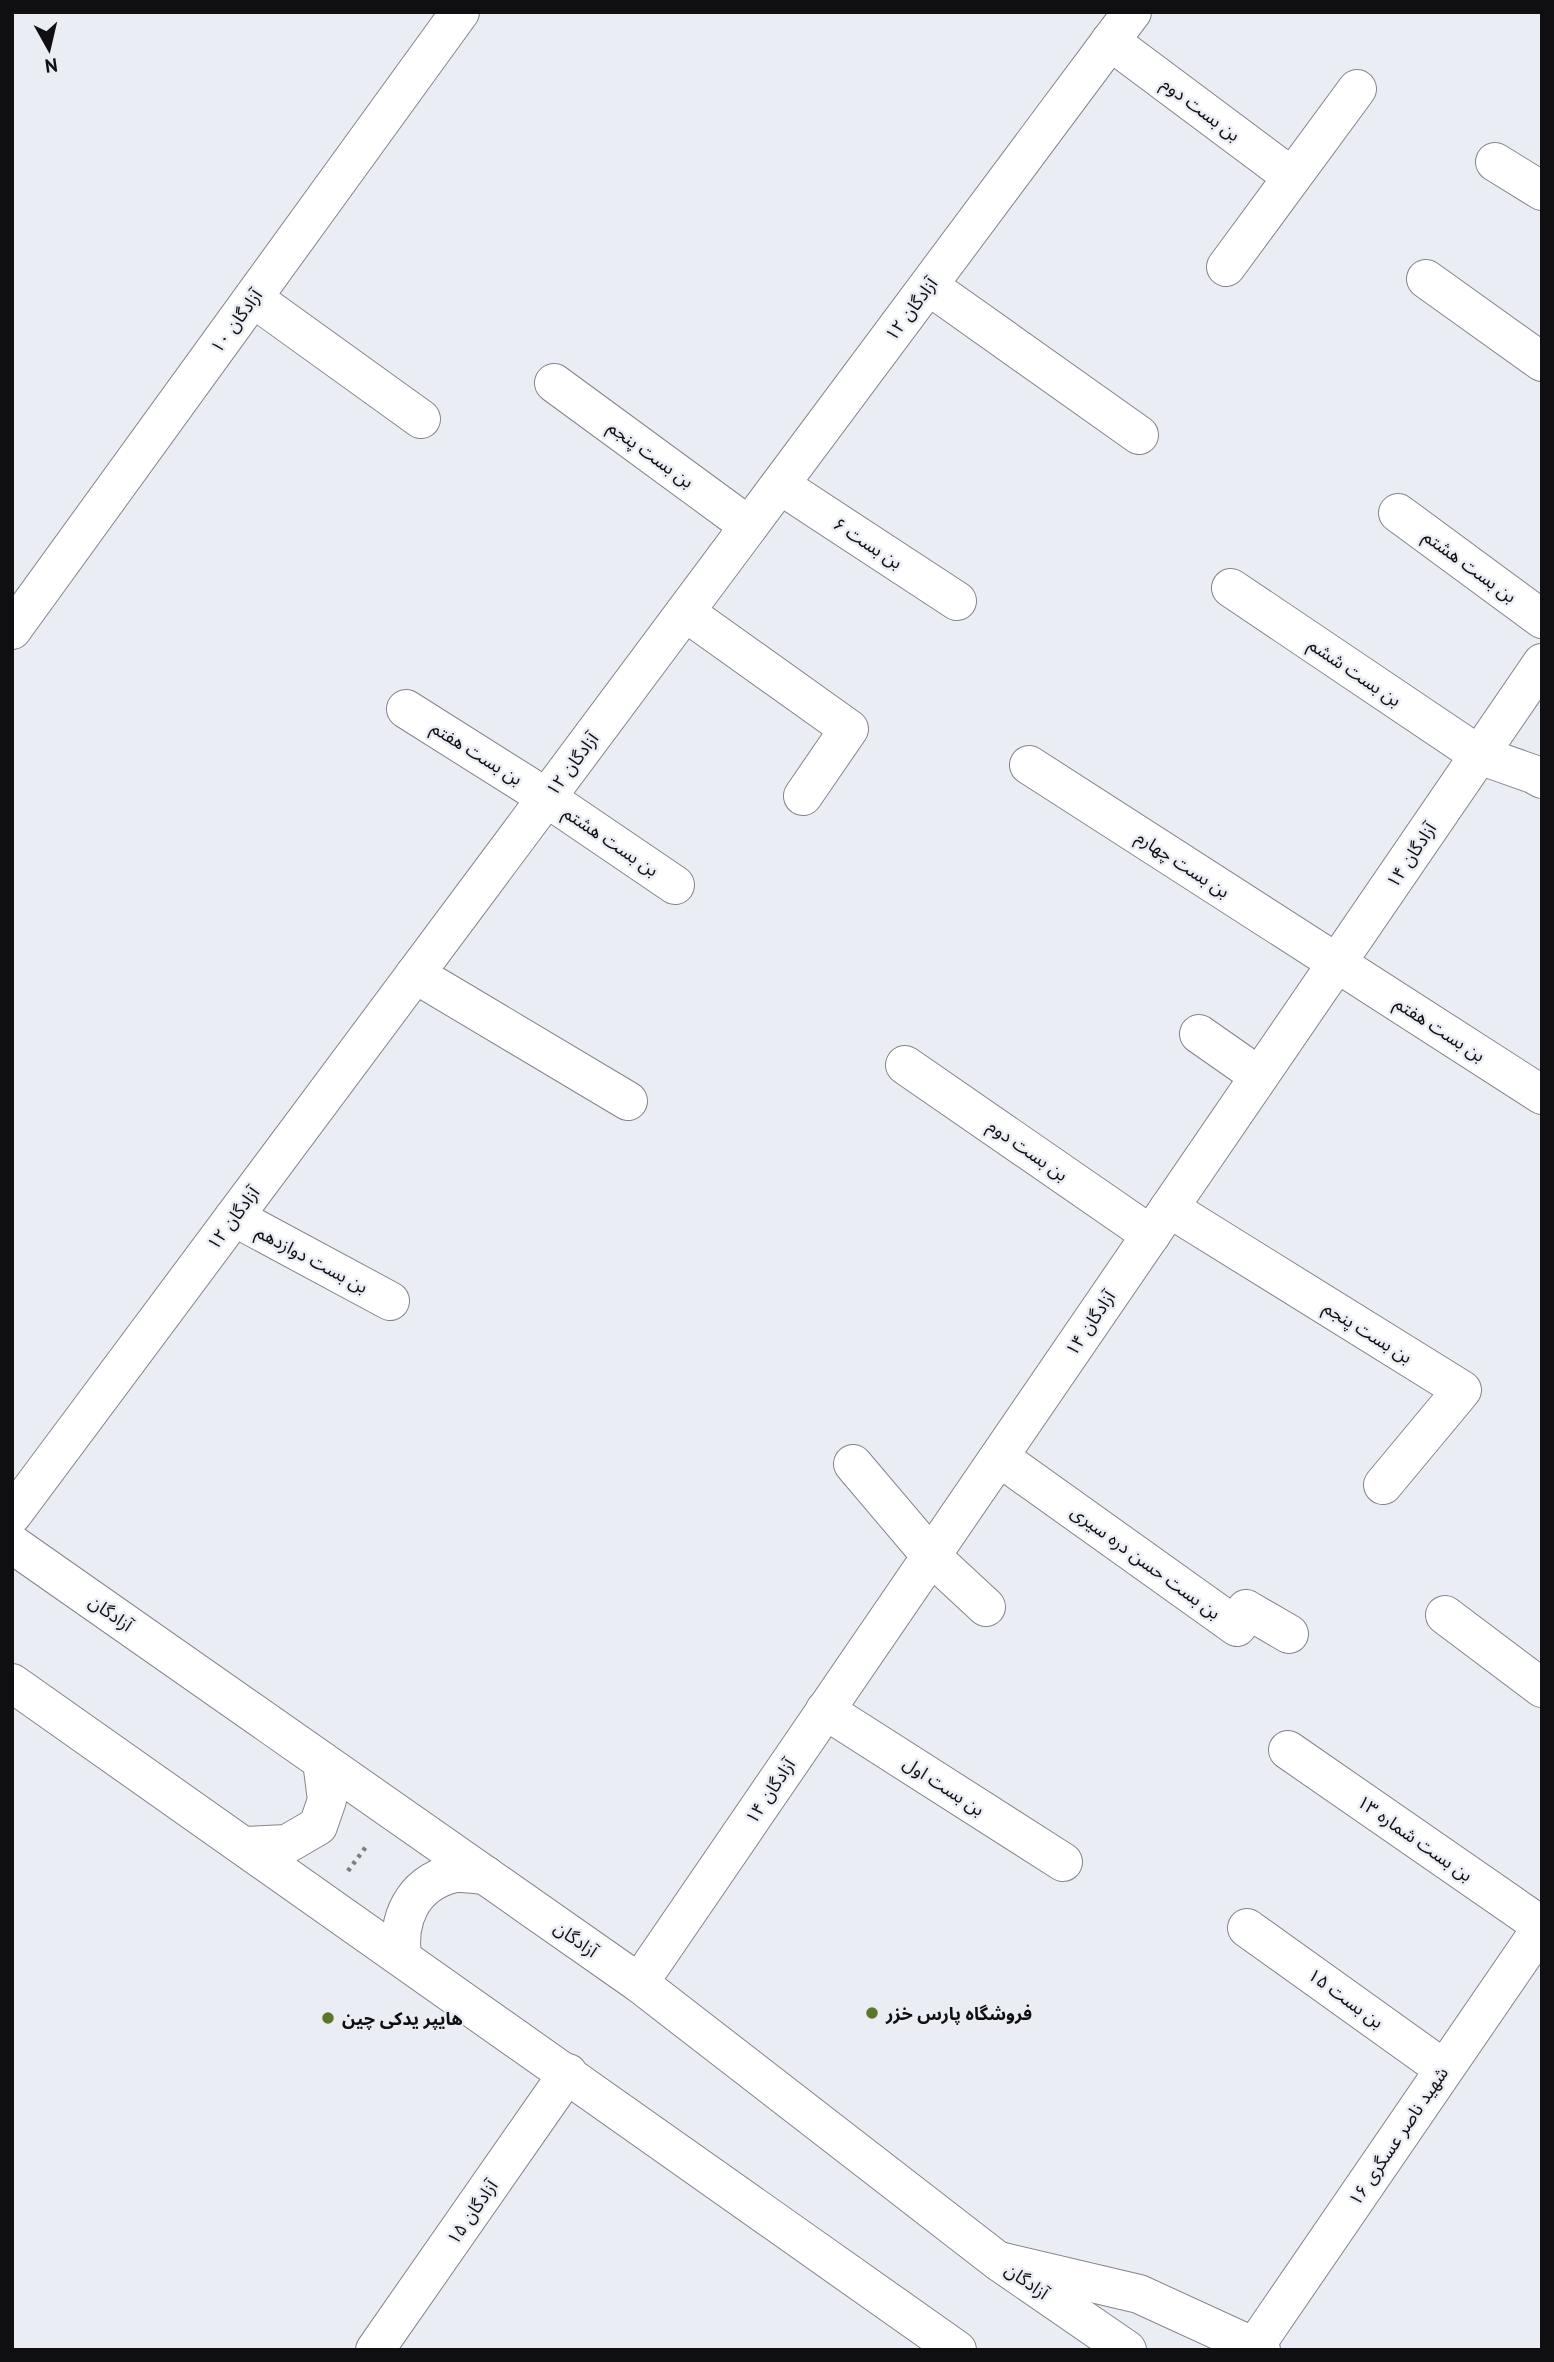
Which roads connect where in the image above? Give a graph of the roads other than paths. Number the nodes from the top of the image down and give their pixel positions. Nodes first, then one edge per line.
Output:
1 (449, 16) edge
2 (1121, 27) edge
3 (1357, 89) dead end
4 (1495, 162) dead end
5 (1293, 177) junction
6 (1542, 191) edge
7 (1226, 267) dead end
8 (1426, 279) dead end
9 (929, 286) junction
10 (253, 298) junction
11 (1542, 362) edge
12 (554, 383) dead end
13 (421, 419) dead end
14 (1139, 435) dead end
15 (780, 485) junction
16 (1398, 513) dead end
17 (749, 526) junction
18 (1231, 588) dead end
19 (957, 601) dead end
20 (685, 612) junction
21 (1542, 619) edge
22 (12, 630) edge
23 (1542, 663) edge
24 (406, 709) dead end
25 (1479, 755) junction
26 (1028, 765) dead end
27 (1542, 779) edge
28 (803, 796) dead end
29 (547, 798) junction
30 (675, 885) dead end
31 (1337, 963) junction
32 (415, 974) junction
33 (1199, 1034) dead end
34 (905, 1065) dead end
35 (1259, 1076) junction
36 (1542, 1095) edge
37 (628, 1101) dead end
38 (234, 1217) junction
39 (1160, 1222) junction
40 (390, 1301) dead end
41 (999, 1457) junction
42 (853, 1464) dead end
43 (1382, 1485) dead end
44 (12, 1515) edge
45 (12, 1544) edge
46 (931, 1556) junction
47 (986, 1607) dead end
48 (1445, 1615) dead end
49 (1289, 1634) dead end
50 (12, 1683) edge
51 (1542, 1688) edge
52 (825, 1710) junction
53 (1289, 1750) dead end
54 (322, 1761) junction
55 (245, 1846) junction
56 (1063, 1862) dead end
57 (485, 1875) junction
58 (1542, 1927) edge
59 (1247, 1928) dead end
60 (402, 1957) junction
61 (639, 1983) junction
62 (1444, 2069) junction
63 (569, 2073) junction
64 (998, 2261) junction
65 (1258, 2348) edge
66 (375, 2350) edge
67 (957, 2350) edge
68 (1127, 2350) edge

1 - 10 street, ۱۰ آزادگان
2 - 5 street, بن بست دوم
2 - 9 street, ۱۲ آزادگان
3 - 5 street
4 - 6 street
5 - 7 street
8 - 11 street
9 - 14 street
9 - 15 street, ۱۲ آزادگان
10 - 13 street
10 - 22 street, ۱۰ آزادگان
12 - 17 street, بن بست پنجم
15 - 17 street, ۱۲ آزادگان
15 - 19 street, بن بست ۶
16 - 21 street, بن بست هشتم
17 - 20 street, ۱۲ آزادگان
18 - 25 street, بن بست ششم
20 - 28 street
20 - 29 street, ۱۲ آزادگان
23 - 25 street, ۱۴ آزادگان
24 - 29 street, بن بست هفتم
25 - 27 street, بن بست ششم
25 - 31 street, ۱۴ آزادگان
26 - 31 street, بن بست چهارم
29 - 30 street, بن بست هشتم
29 - 32 street, ۱۲ آزادگان
31 - 35 street, ۱۴ آزادگان
31 - 36 street, بن بست هفتم
32 - 37 street
32 - 38 street, ۱۲ آزادگان
33 - 35 street
34 - 39 street, بن بست دوم
35 - 39 street, ۱۴ آزادگان
38 - 40 street, بن بست دوازدهم
38 - 44 street, ۱۲ آزادگان
39 - 41 street, ۱۴ آزادگان
39 - 43 street, بن بست پنجم
41 - 46 street, ۱۴ آزادگان
41 - 49 street, بن بست حسن دره سیری
42 - 46 street
45 - 54 street, آزادگان
46 - 47 street
46 - 52 street, ۱۴ آزادگان
48 - 51 street
50 - 55 street
52 - 56 street, بن بست اول
52 - 61 street, ۱۴ آزادگان
53 - 58 street, بن بست شماره ۱۳
54 - 55 street
54 - 57 street, آزادگان
55 - 60 street
57 - 60 street
57 - 61 street, آزادگان
58 - 62 street, ۱۶ شهید ناصر عسگری
59 - 62 street, بن بست ۱۵
60 - 63 street
61 - 64 street, آزادگان
62 - 65 street, ۱۶ شهید ناصر عسگری
63 - 66 street, ۱۵ آزادگان
63 - 67 street
64 - 65 street
64 - 68 street, آزادگان

